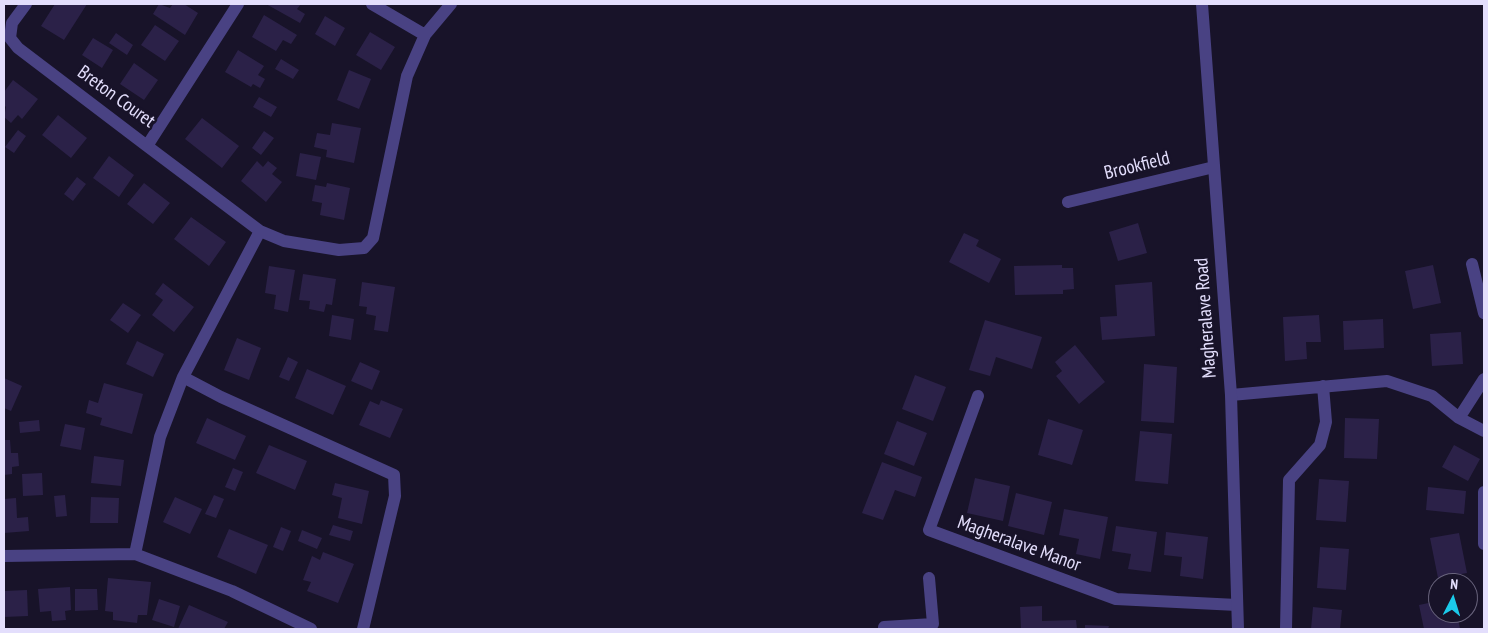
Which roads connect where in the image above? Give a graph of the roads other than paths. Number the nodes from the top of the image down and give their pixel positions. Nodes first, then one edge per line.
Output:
1 (26, 4) edge
2 (238, 4) edge
3 (372, 4) edge
4 (451, 4) edge
5 (1202, 4) edge
6 (425, 35) junction
7 (147, 146) junction
8 (1214, 167) junction
9 (1068, 202) dead end
10 (260, 231) junction
11 (1472, 264) dead end
12 (1484, 313) edge
13 (183, 377) junction
14 (1484, 379) edge
15 (1323, 386) junction
16 (1231, 395) junction
17 (978, 396) dead end
18 (1460, 418) junction
19 (1484, 431) edge
20 (1484, 492) edge
21 (1484, 544) edge
22 (135, 554) junction
23 (4, 556) edge
24 (929, 578) dead end
25 (1237, 605) junction
26 (310, 629) edge
27 (363, 629) edge
28 (884, 629) edge
29 (1238, 629) edge
30 (1286, 629) edge

1 - 7 street, Breton Couret
2 - 7 street, Breton Couret
3 - 6 street
4 - 6 street
5 - 8 street, Magheralave Road
6 - 10 street
7 - 10 street
8 - 9 street, Brookfield
8 - 16 street, Magheralave Road
10 - 13 street
11 - 12 street
13 - 22 street
13 - 27 street
14 - 18 street
15 - 16 street
15 - 18 street
15 - 30 street
16 - 25 street, Magheralave Road
17 - 25 street, Magheralave Manor
18 - 19 street
20 - 21 street
22 - 23 street
22 - 26 street
24 - 28 street
25 - 29 street, Magheralave Road

